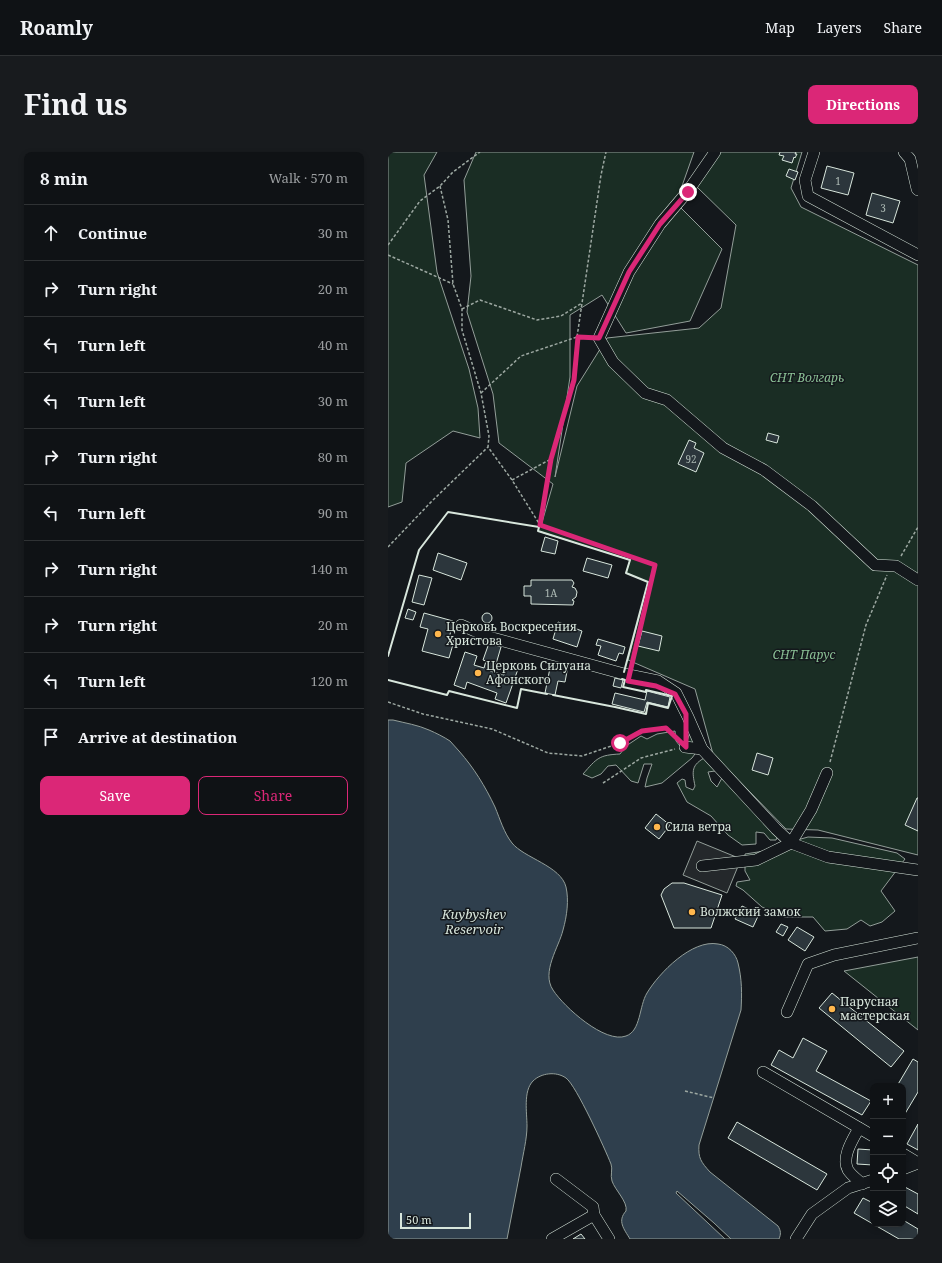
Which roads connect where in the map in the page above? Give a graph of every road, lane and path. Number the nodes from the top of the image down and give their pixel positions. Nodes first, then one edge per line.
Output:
1 (480, 152) edge
2 (606, 152) edge
3 (715, 152) edge
4 (814, 152) edge
5 (904, 152) edge
6 (440, 186) junction
7 (918, 190) edge
8 (388, 245) edge
9 (388, 255) edge
10 (918, 255) edge
11 (453, 284) junction
12 (582, 303) junction
13 (462, 309) junction
14 (578, 337) junction
15 (599, 338) junction
16 (481, 393) junction
17 (488, 447) junction
18 (551, 459) junction
19 (512, 480) junction
20 (540, 525) junction
21 (918, 527) edge
22 (388, 547) edge
23 (896, 566) junction
24 (918, 580) edge
25 (461, 625) dead end
26 (629, 675) junction
27 (388, 702) edge
28 (686, 747) junction
29 (702, 749) junction
30 (827, 773) joint
31 (603, 783) dead end
32 (792, 843) junction
33 (702, 866) dead end
34 (918, 870) edge
35 (918, 938) edge
36 (787, 1012) dead end
37 (763, 1072) dead end
38 (685, 1091) dead end
39 (714, 1098) dead end
40 (859, 1128) junction
41 (870, 1134) edge
42 (905, 1155) edge
43 (918, 1163) edge
44 (906, 1168) edge
45 (556, 1179) dead end
46 (870, 1181) edge
47 (862, 1184) junction
48 (594, 1215) junction
49 (552, 1239) edge
50 (609, 1239) edge
51 (796, 1239) edge

1 - 6 path
2 - 12 path
3 - 15 street
4 - 10 street
5 - 7 street
6 - 8 path
6 - 11 path
9 - 11 path
11 - 13 path
12 - 13 path
12 - 14 path
13 - 16 path
14 - 15 path
14 - 16 path
14 - 18 path
15 - 23 street
16 - 17 path
17 - 19 path
17 - 22 path
18 - 19 path
18 - 20 path
19 - 20 path
20 - 26 path
21 - 23 path
23 - 24 street
23 - 30 path
25 - 26 street
26 - 29 street
27 - 28 path
28 - 29 street
28 - 31 path
29 - 32 street
30 - 32 street
32 - 33 street
32 - 34 street
35 - 36 street
37 - 40 street
38 - 39 path
40 - 41 street
40 - 47 street
42 - 43 street
43 - 44 street
45 - 48 street
46 - 47 street
47 - 51 street
48 - 49 street
48 - 50 street

